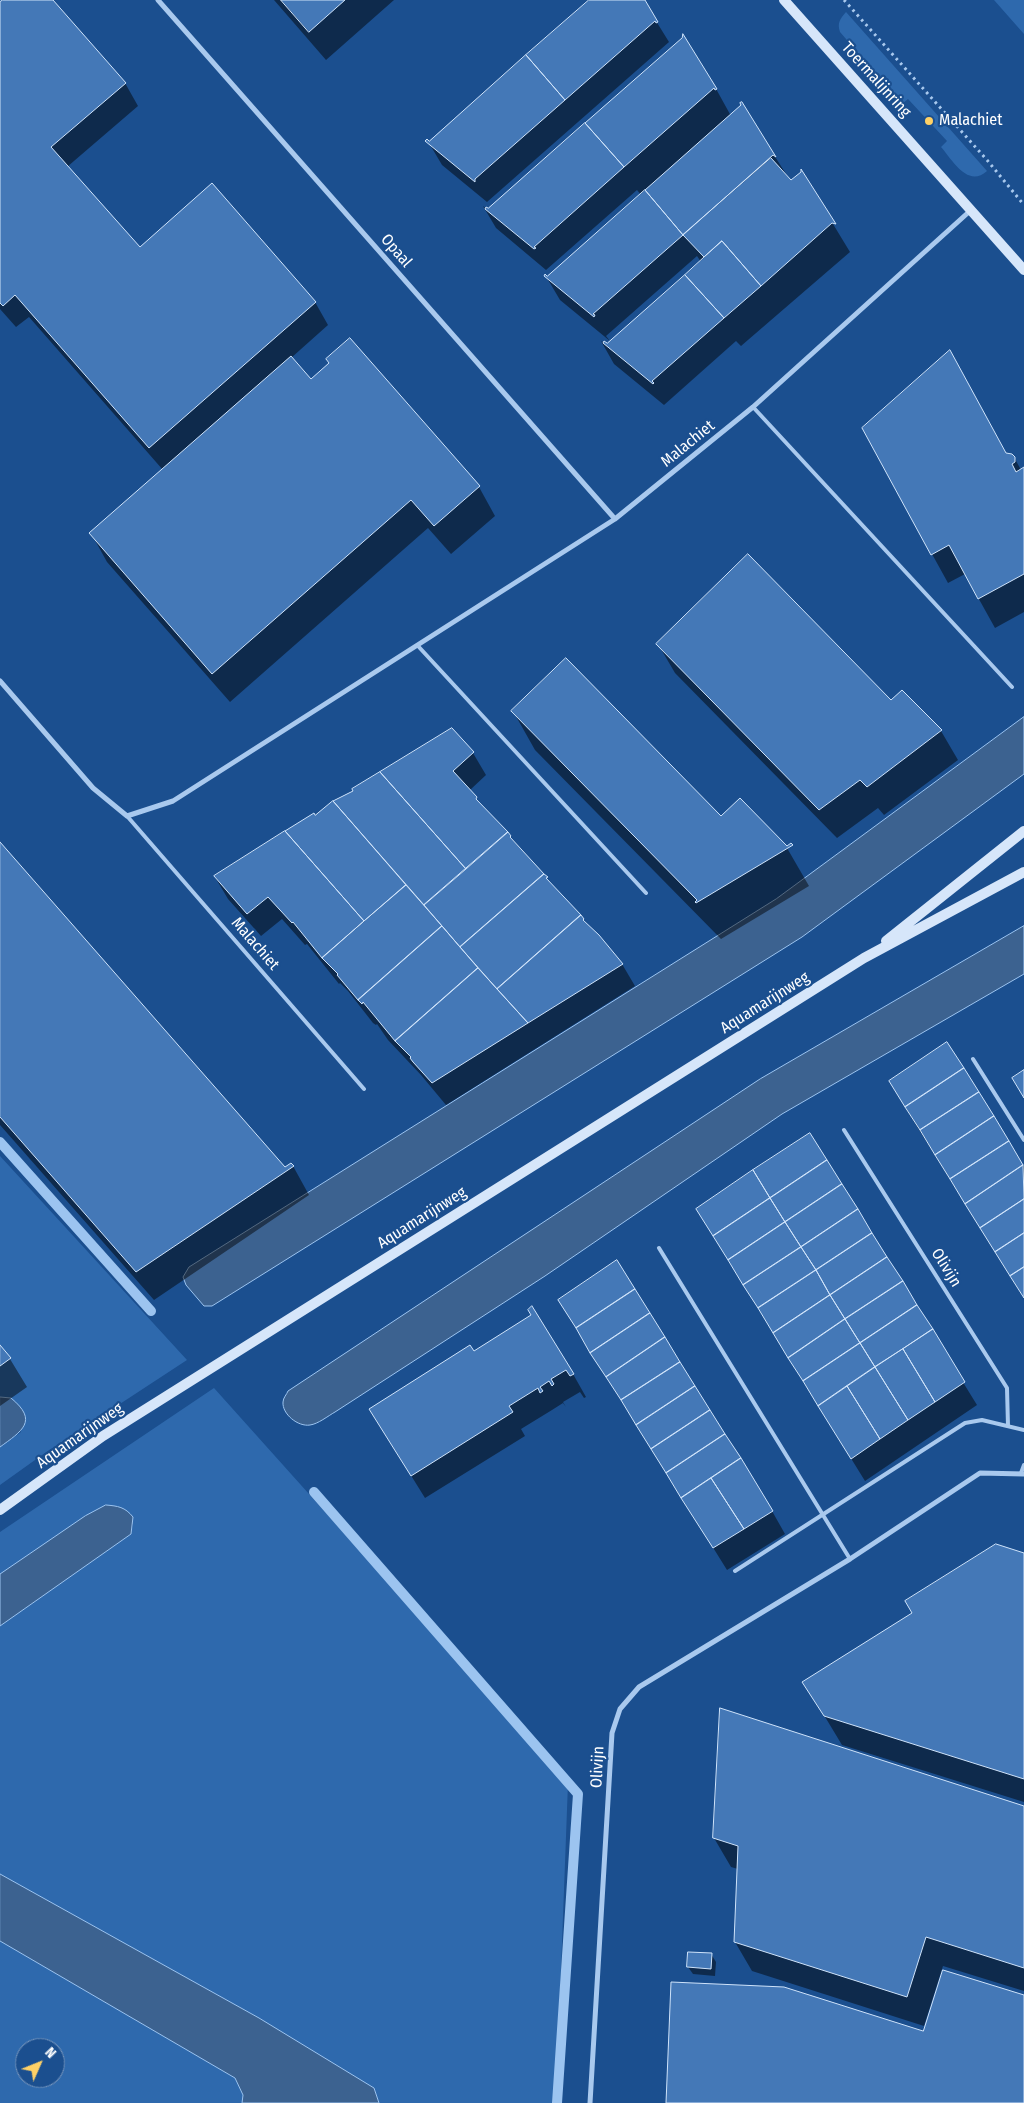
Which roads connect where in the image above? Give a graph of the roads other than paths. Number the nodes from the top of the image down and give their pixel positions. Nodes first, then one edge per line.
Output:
1 (158, 0) edge
2 (784, 0) edge
3 (971, 209) junction
4 (1024, 270) edge
5 (753, 407) junction
6 (615, 519) junction
7 (418, 646) junction
8 (0, 681) edge
9 (1012, 687) dead end
10 (127, 816) junction
11 (1024, 831) edge
12 (1024, 872) edge
13 (646, 893) dead end
14 (864, 958) junction
15 (973, 1059) dead end
16 (364, 1089) dead end
17 (844, 1130) dead end
18 (1024, 1140) edge
19 (659, 1248) dead end
20 (1008, 1426) junction
21 (1024, 1430) edge
22 (1024, 1465) edge
23 (1022, 1474) edge
24 (0, 1510) edge
25 (823, 1514) junction
26 (850, 1559) junction
27 (735, 1571) dead end
28 (590, 2103) edge

1 - 6 street, Opaal
2 - 3 street, Toermalijnring
3 - 4 street, Toermalijnring
3 - 5 street, Malachiet
5 - 6 street, Malachiet
5 - 9 lane
6 - 7 street, Malachiet
7 - 10 street, Malachiet
7 - 13 lane
8 - 10 street, Malachiet
10 - 16 lane, Malachiet
11 - 14 street, Aquamarijnweg
12 - 14 street, Aquamarijnweg
14 - 24 street, Aquamarijnweg
15 - 18 lane
17 - 20 lane, Olivijn
19 - 25 lane
20 - 21 lane
20 - 25 lane
22 - 23 lane, Olivijn
23 - 26 street, Olivijn
25 - 26 lane
25 - 27 lane
26 - 28 street, Olivijn

